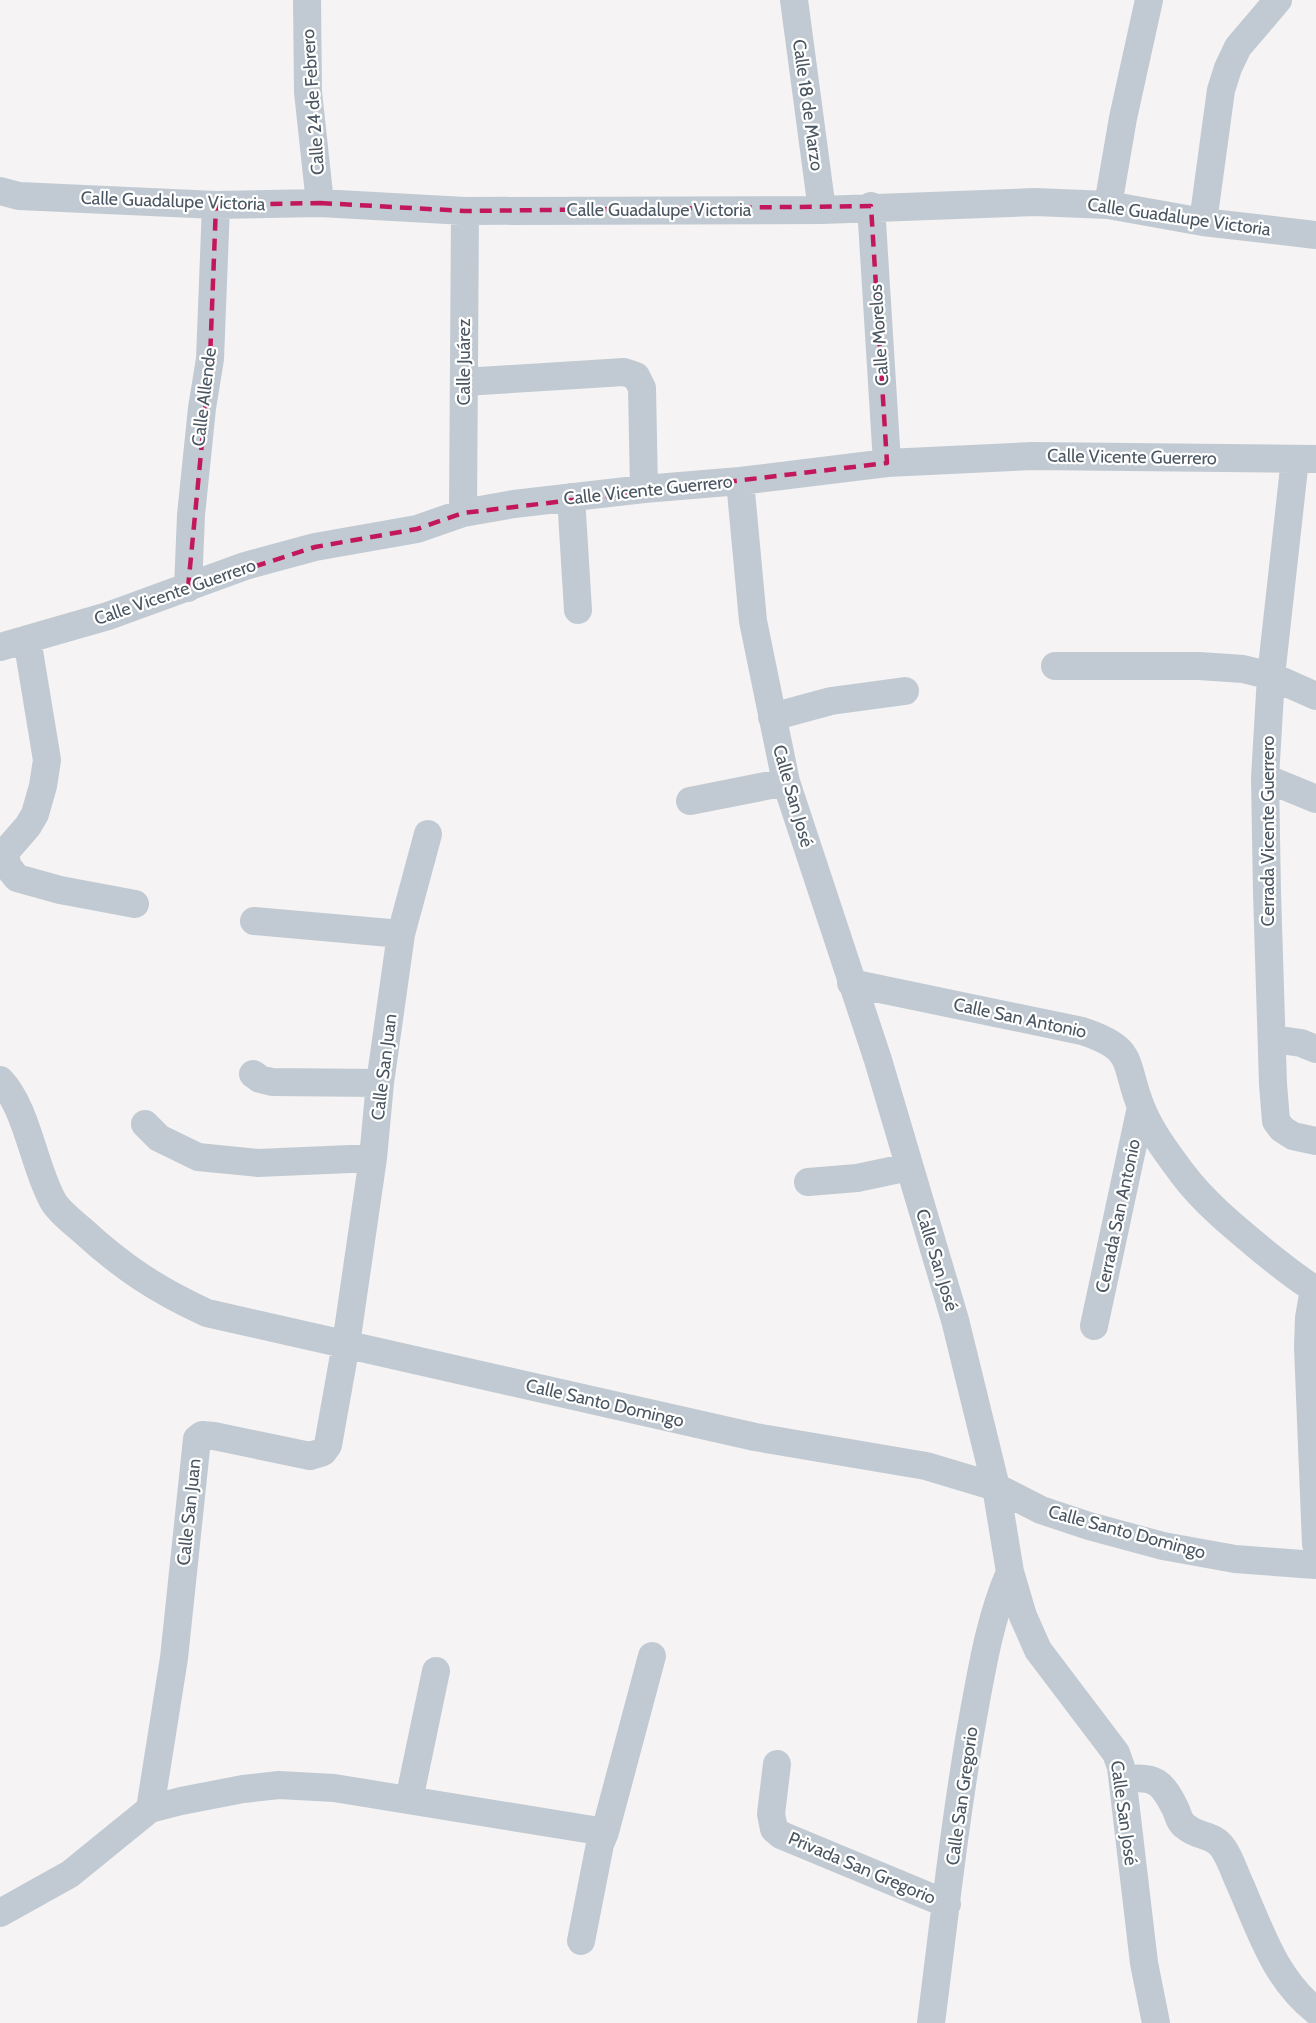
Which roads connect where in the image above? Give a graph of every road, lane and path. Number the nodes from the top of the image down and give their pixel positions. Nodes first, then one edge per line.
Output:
1 (307, 0) edge
2 (794, 0) edge
3 (1149, 0) edge
4 (1278, 0) edge
5 (0, 191) edge
6 (320, 203) junction
7 (216, 205) junction
8 (1108, 205) junction
9 (871, 206) junction
10 (822, 210) junction
11 (465, 211) junction
12 (1203, 222) junction
13 (1316, 235) edge
14 (464, 382) junction
15 (1306, 459) edge
16 (887, 463) junction
17 (740, 481) junction
18 (644, 489) junction
19 (572, 497) junction
20 (463, 513) junction
21 (188, 588) junction
22 (578, 610) dead end
23 (27, 639) junction
24 (0, 647) edge
25 (1055, 666) dead end
26 (1271, 675) junction
27 (905, 691) dead end
28 (1316, 696) edge
29 (772, 717) junction
30 (1265, 778) junction
31 (786, 782) junction
32 (1316, 798) edge
33 (690, 801) dead end
34 (428, 834) dead end
35 (135, 904) dead end
36 (254, 921) dead end
37 (401, 934) junction
38 (851, 983) junction
39 (1273, 1039) junction
40 (1316, 1049) edge
41 (253, 1074) dead end
42 (0, 1080) edge
43 (381, 1083) junction
44 (1141, 1107) junction
45 (145, 1124) dead end
46 (1316, 1141) edge
47 (373, 1158) junction
48 (909, 1167) junction
49 (808, 1182) dead end
50 (1315, 1289) edge
51 (1094, 1326) dead end
52 (346, 1344) junction
53 (996, 1487) junction
54 (1316, 1544) edge
55 (1316, 1565) edge
56 (1010, 1572) junction
57 (652, 1656) dead end
58 (436, 1671) dead end
59 (777, 1764) dead end
60 (1123, 1780) junction
61 (409, 1800) junction
62 (150, 1809) junction
63 (605, 1832) junction
64 (947, 1904) junction
65 (0, 1913) edge
66 (581, 1941) dead end
67 (1316, 2011) edge
68 (931, 2023) edge
69 (1156, 2023) edge

1 - 6 street, Calle 24 de Febrero
2 - 10 street, Calle 18 de Marzo
3 - 8 street
4 - 12 street
5 - 7 street, Calle Guadalupe Victoria
6 - 7 street, Calle Guadalupe Victoria
6 - 11 street, Calle Guadalupe Victoria
7 - 21 street, Calle Allende
8 - 9 street, Calle Guadalupe Victoria
8 - 12 street, Calle Guadalupe Victoria
9 - 10 street, Calle Guadalupe Victoria
9 - 16 street, Calle Morelos
10 - 11 street, Calle Guadalupe Victoria
11 - 14 street, Calle Juárez
12 - 13 street, Calle Guadalupe Victoria
14 - 18 street
14 - 20 street, Calle Juárez
15 - 16 street, Calle Vicente Guerrero
15 - 26 street, Cerrada Vicente Guerrero
16 - 17 street, Calle Vicente Guerrero
17 - 18 street, Calle Vicente Guerrero
17 - 29 street, Calle San José
18 - 19 street, Calle Vicente Guerrero
19 - 20 street, Calle Vicente Guerrero
19 - 22 street
20 - 21 street, Calle Vicente Guerrero
21 - 23 street, Calle Vicente Guerrero
23 - 24 street, Calle Vicente Guerrero
23 - 35 street
25 - 26 street
26 - 28 street
26 - 30 street, Cerrada Vicente Guerrero
27 - 29 street
29 - 31 street, Calle San José
30 - 32 street
30 - 39 street, Cerrada Vicente Guerrero
31 - 33 street
31 - 38 street, Calle San José
34 - 37 street, Calle San Juan
36 - 37 street
37 - 43 street, Calle San Juan
38 - 44 street, Calle San Antonio
38 - 48 street, Calle San José
39 - 40 street
39 - 46 street, Cerrada Vicente Guerrero
41 - 43 street
42 - 52 street, Calle Santo Domingo
43 - 47 street, Calle San Juan
44 - 50 street, Calle San Antonio
44 - 51 street, Cerrada San Antonio
45 - 47 street
47 - 52 street, Calle San Juan
48 - 49 street
48 - 53 street, Calle San José
50 - 54 street
52 - 53 street, Calle Santo Domingo
52 - 62 street, Calle San Juan
53 - 55 street, Calle Santo Domingo
53 - 56 street, Calle San José
56 - 60 street, Calle San José
56 - 64 street, Calle San Gregorio
57 - 63 street
58 - 61 street
59 - 64 street, Privada San Gregorio
60 - 67 street
60 - 69 street, Calle San José
61 - 62 street
61 - 63 street
62 - 65 street
63 - 66 street
64 - 68 street, Calle San Gregorio

